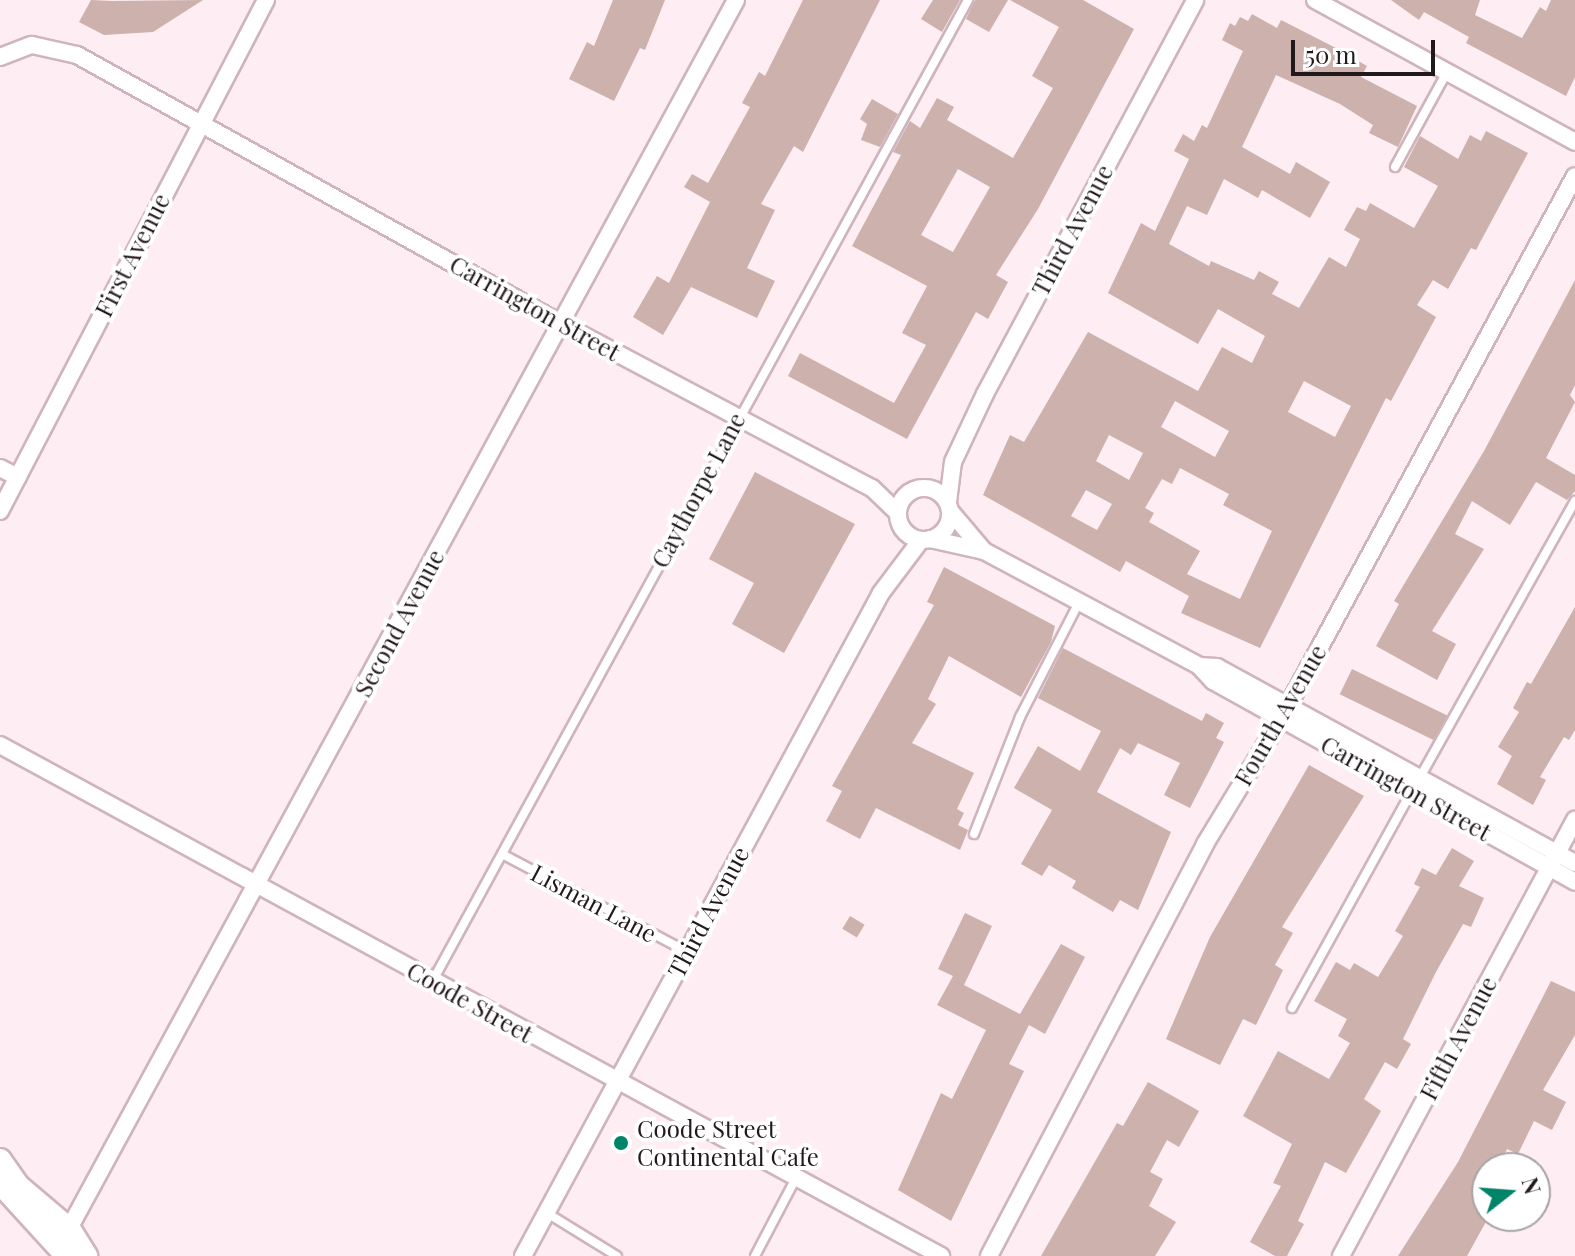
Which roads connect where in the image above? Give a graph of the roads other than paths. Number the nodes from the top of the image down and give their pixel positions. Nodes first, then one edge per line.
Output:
1 (266, 0) edge
2 (736, 0) edge
3 (968, 0) edge
4 (1195, 0) edge
5 (1315, 0) edge
6 (0, 57) edge
7 (1446, 74) junction
8 (200, 124) junction
9 (1575, 142) edge
10 (1395, 167) dead end
11 (1575, 176) edge
12 (558, 322) junction
13 (737, 417) junction
14 (953, 462) junction
15 (0, 468) edge
16 (18, 477) junction
17 (872, 488) junction
18 (919, 489) junction
19 (1575, 501) edge
20 (949, 507) junction
21 (0, 511) edge
22 (897, 512) junction
23 (904, 531) junction
24 (926, 540) junction
25 (984, 551) junction
26 (894, 569) junction
27 (1079, 601) junction
28 (1285, 712) junction
29 (0, 745) edge
30 (1415, 786) junction
31 (1575, 820) edge
32 (974, 834) dead end
33 (502, 854) junction
34 (1553, 860) junction
35 (1575, 863) edge
36 (1575, 882) edge
37 (258, 884) junction
38 (686, 951) junction
39 (432, 982) junction
40 (1292, 1008) dead end
41 (618, 1082) junction
42 (0, 1160) edge
43 (796, 1178) junction
44 (0, 1182) edge
45 (547, 1213) junction
46 (65, 1243) edge
47 (86, 1256) edge
48 (523, 1256) edge
49 (617, 1256) edge
50 (755, 1256) edge
51 (941, 1256) edge
52 (989, 1256) edge
53 (1341, 1256) edge

1 - 8 street, First Avenue
2 - 12 street, Second Avenue
3 - 13 lane, Caythorpe Lane
4 - 14 street, Third Avenue
5 - 7 street
6 - 8 street, Carrington Street
7 - 9 street
7 - 10 lane
8 - 12 street, Carrington Street
8 - 16 street, First Avenue
11 - 28 street, Fourth Avenue
12 - 13 street, Carrington Street
12 - 37 street, Second Avenue
13 - 17 street, Carrington Street
13 - 33 lane, Caythorpe Lane
14 - 18 street, Third Avenue
14 - 20 street, Third Avenue
15 - 16 street
16 - 21 street, First Avenue
17 - 18 street, Carrington Street
17 - 22 street, Carrington Street
18 - 20 street
18 - 22 street
19 - 30 lane
20 - 24 street
20 - 25 street, Carrington Street
22 - 23 street
23 - 24 street
23 - 26 street, Third Avenue
24 - 25 street, Carrington Street
24 - 26 street, Third Avenue
25 - 27 street, Carrington Street
26 - 38 street, Third Avenue
27 - 28 street, Carrington Street
27 - 32 lane
28 - 30 street, Carrington Street
28 - 52 street, Fourth Avenue
29 - 37 street, Coode Street
30 - 34 street, Carrington Street
30 - 40 lane
31 - 34 street, Fifth Avenue
33 - 38 lane, Lisman Lane
33 - 39 lane, Caythorpe Lane
34 - 35 street, Carrington Street
34 - 36 street, Carrington Street
34 - 53 street, Fifth Avenue
37 - 39 street, Coode Street
37 - 46 street, Second Avenue
38 - 41 street, Third Avenue
39 - 41 street, Coode Street
41 - 43 street, Coode Street
41 - 45 street, Third Avenue
42 - 46 street
43 - 50 lane
43 - 51 street, Coode Street
44 - 46 street
45 - 48 street, Third Avenue
45 - 49 lane
46 - 47 street

